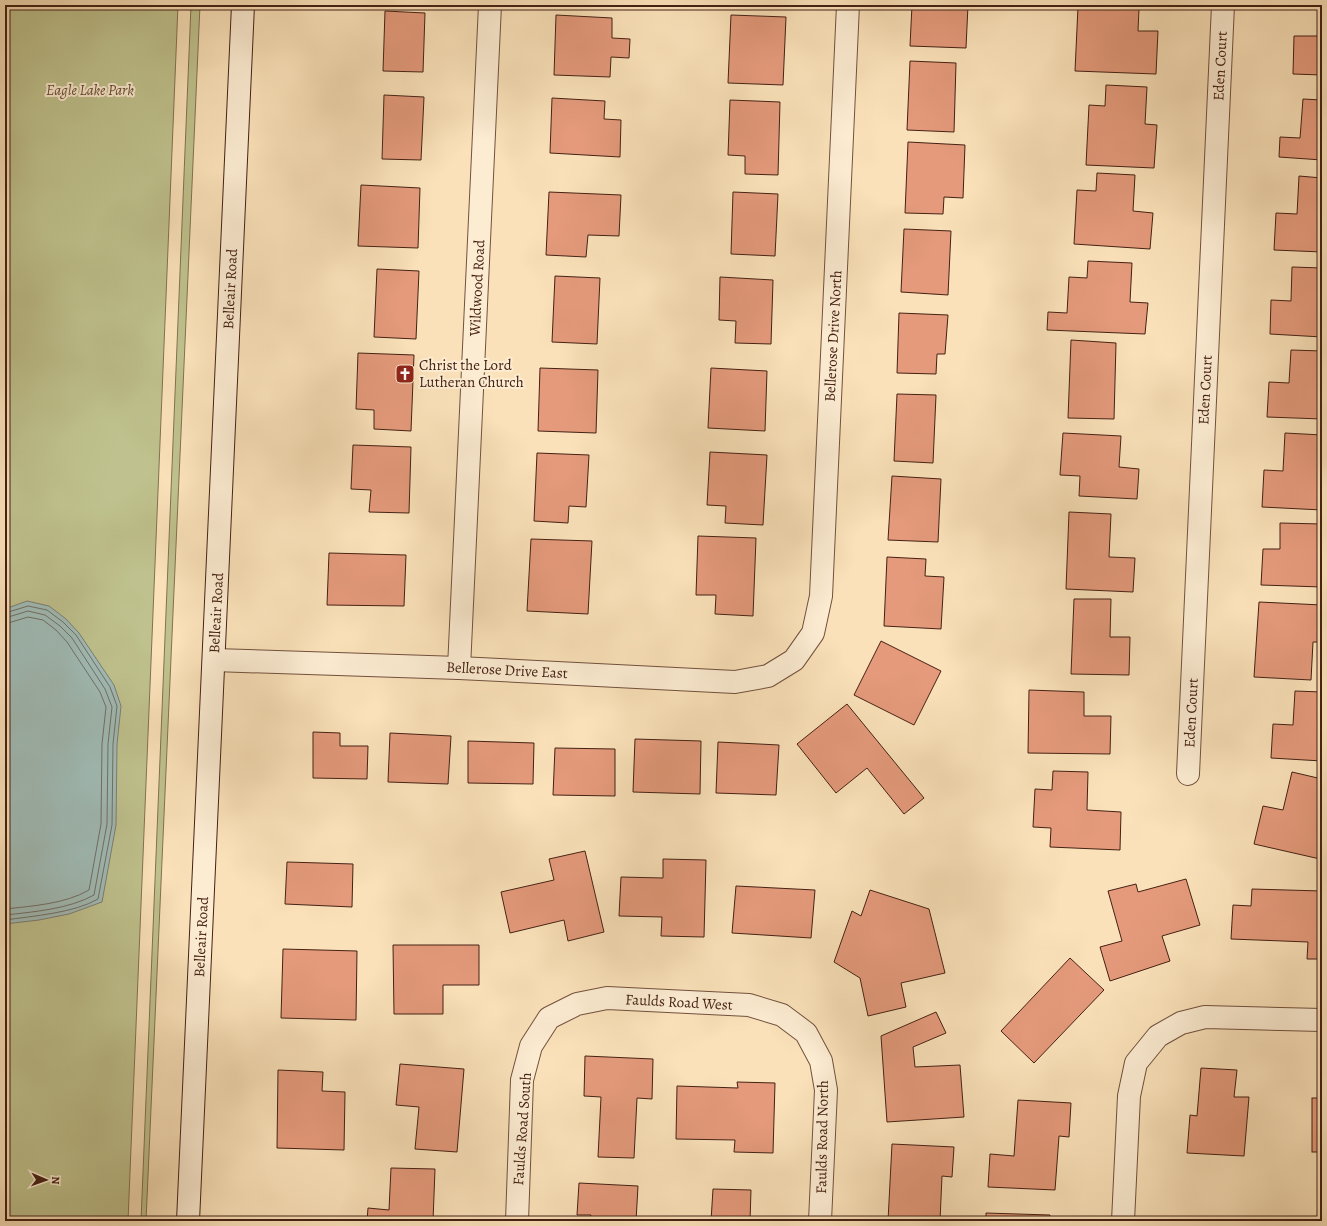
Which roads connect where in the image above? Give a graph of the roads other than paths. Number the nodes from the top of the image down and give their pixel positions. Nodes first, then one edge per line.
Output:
1 (243, 5) edge
2 (490, 5) edge
3 (848, 5) edge
4 (1222, 5) edge
5 (214, 660) junction
6 (794, 660) joint
7 (459, 668) junction
8 (1188, 774) dead end
9 (549, 1018) joint
10 (1322, 1020) edge
11 (806, 1033) joint
12 (188, 1221) edge
13 (517, 1221) edge
14 (820, 1221) edge
15 (1123, 1221) edge

1 - 5 street, Belleair Road
2 - 7 street, Wildwood Road
3 - 6 street, Bellerose Drive North
4 - 8 street, Eden Court
5 - 7 street, Bellerose Drive East
5 - 12 street, Belleair Road
6 - 7 street, Bellerose Drive East
9 - 11 street, Faulds Road West
9 - 13 street, Faulds Road South
10 - 15 street
11 - 14 street, Faulds Road North

